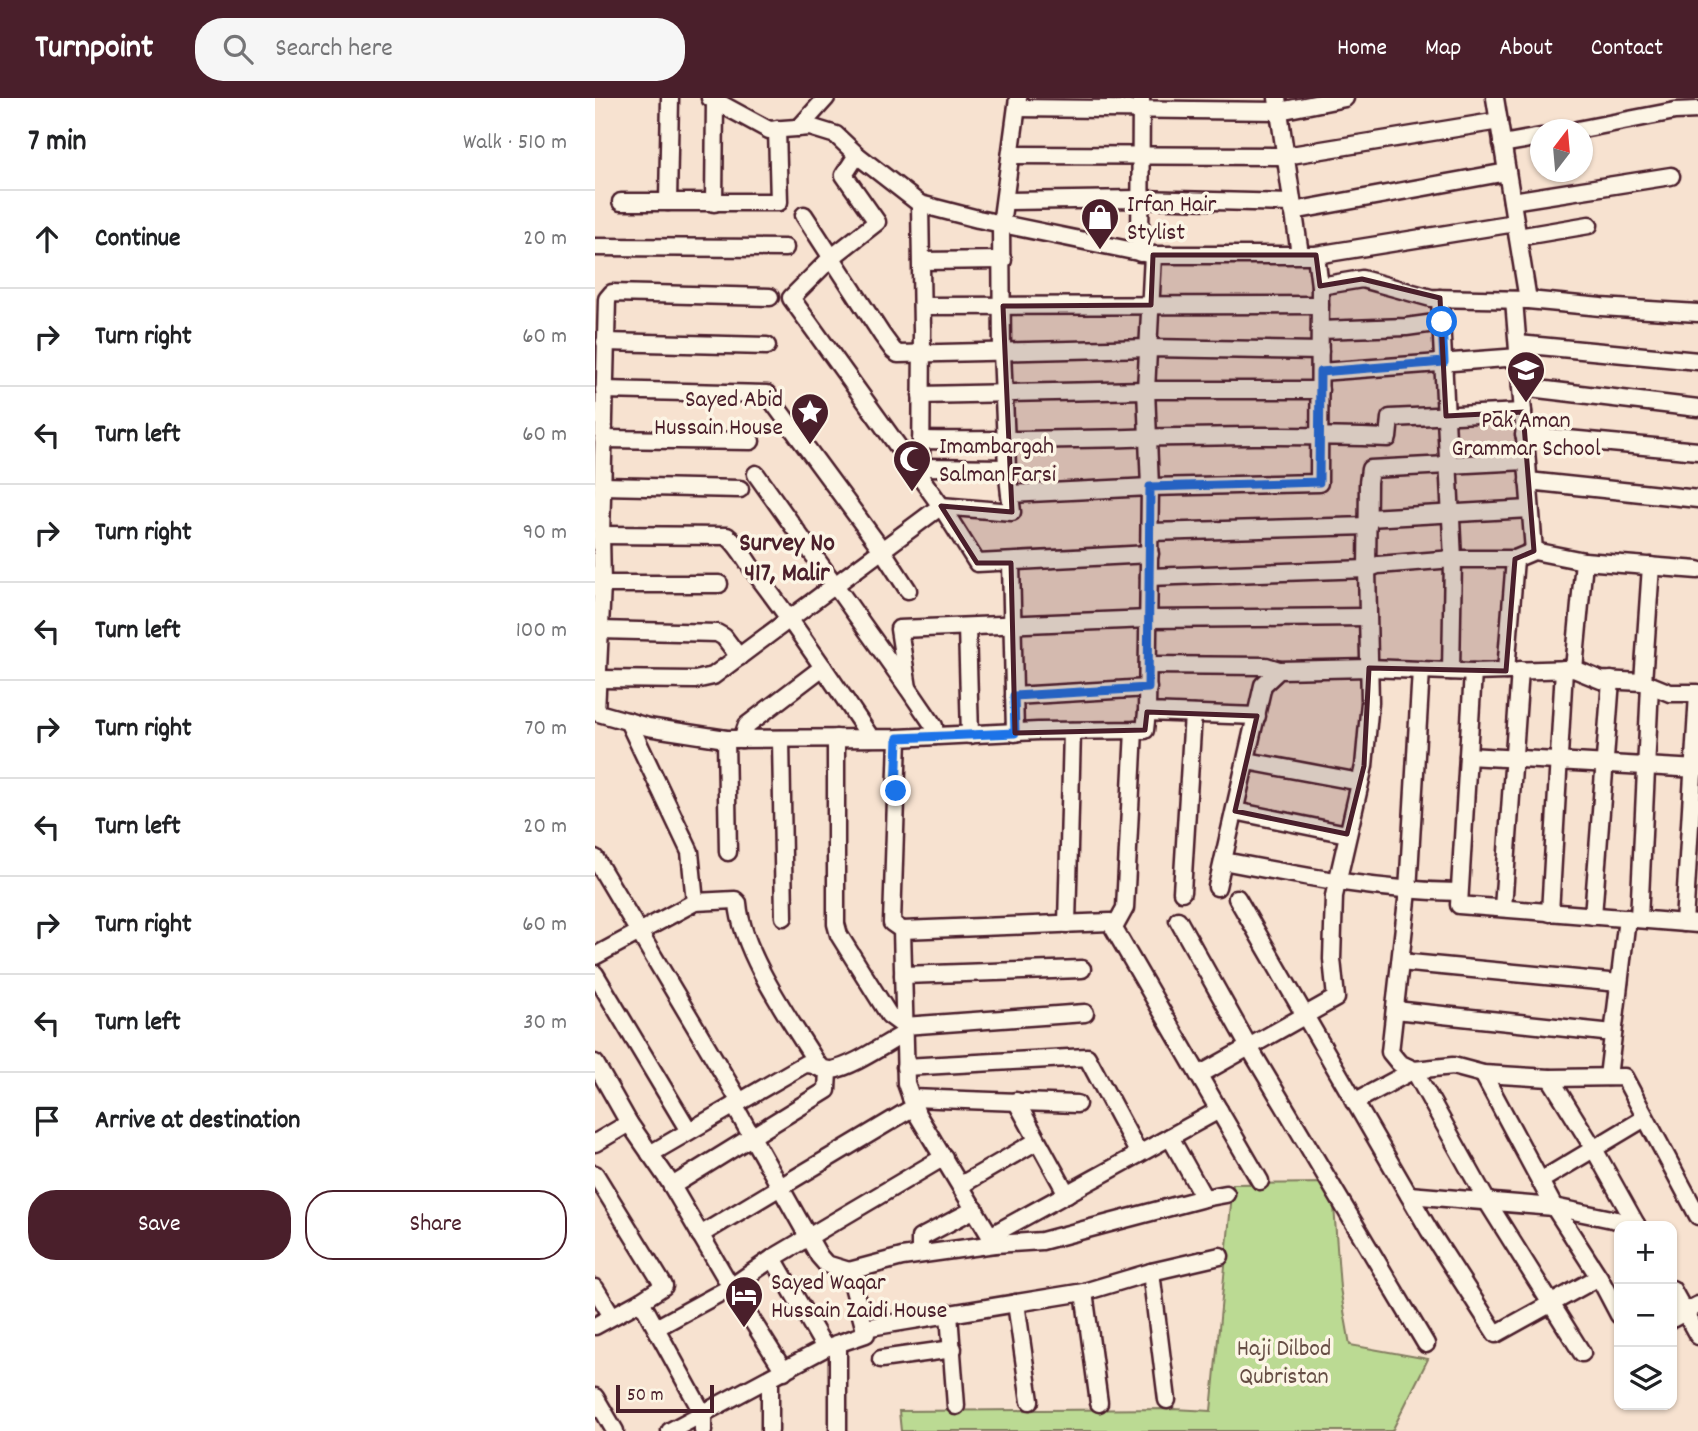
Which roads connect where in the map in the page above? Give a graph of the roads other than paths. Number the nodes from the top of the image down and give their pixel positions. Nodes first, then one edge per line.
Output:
1 (670, 98) edge
2 (826, 98) edge
3 (1345, 98) edge
4 (1495, 98) edge
5 (720, 100) edge
6 (1017, 103) edge
7 (1141, 104) edge
8 (1278, 104) edge
9 (1698, 110) edge
10 (1499, 121) junction
11 (1593, 127) edge
12 (799, 128) junction
13 (777, 129) junction
14 (1530, 139) edge
15 (1503, 144) junction
16 (857, 155) junction
17 (1011, 155) junction
18 (1140, 156) junction
19 (1285, 156) junction
20 (1507, 172) junction
21 (1671, 176) dead end
22 (1139, 199) junction
23 (1005, 201) junction
24 (1512, 201) junction
25 (621, 202) dead end
26 (668, 202) junction
27 (714, 203) junction
28 (920, 204) junction
29 (1293, 207) junction
30 (803, 215) dead end
31 (1001, 225) junction
32 (1589, 225) dead end
33 (1517, 230) junction
34 (595, 247) edge
35 (785, 248) dead end
36 (1146, 254) junction
37 (1308, 255) junction
38 (831, 258) junction
39 (1003, 260) junction
40 (921, 261) junction
41 (1320, 286) junction
42 (770, 297) dead end
43 (1440, 298) junction
44 (1521, 300) junction
45 (1151, 304) junction
46 (1320, 305) junction
47 (922, 306) junction
48 (1003, 306) junction
49 (1698, 313) edge
50 (1442, 322) junction
51 (1320, 330) junction
52 (605, 342) junction
53 (767, 346) dead end
54 (1150, 348) junction
55 (1320, 351) junction
56 (1518, 351) junction
57 (1002, 352) junction
58 (922, 354) junction
59 (1698, 361) edge
60 (1444, 362) junction
61 (1320, 372) junction
62 (1521, 387) junction
63 (604, 390) junction
64 (1146, 390) junction
65 (1320, 390) junction
66 (1005, 393) junction
67 (921, 395) junction
68 (1698, 408) edge
69 (1523, 412) junction
70 (1446, 416) junction
71 (1319, 435) junction
72 (1524, 435) junction
73 (600, 436) edge
74 (1149, 438) junction
75 (921, 440) junction
76 (751, 441) dead end
77 (1005, 441) junction
78 (1698, 451) edge
79 (1526, 461) junction
80 (1448, 466) junction
81 (1007, 468) junction
82 (921, 472) junction
83 (756, 474) dead end
84 (1528, 481) junction
85 (602, 486) junction
86 (1150, 487) junction
87 (740, 489) dead end
88 (1010, 494) junction
89 (1698, 499) edge
90 (941, 506) junction
91 (1530, 509) junction
92 (1451, 514) junction
93 (1368, 522) junction
94 (1150, 532) junction
95 (601, 535) junction
96 (881, 550) junction
97 (1534, 551) junction
98 (1150, 554) junction
99 (1453, 559) junction
100 (1515, 559) junction
101 (1584, 561) junction
102 (1011, 563) junction
103 (1651, 566) junction
104 (1367, 569) junction
105 (1698, 570) edge
106 (1149, 577) junction
107 (719, 583) dead end
108 (602, 584) junction
109 (836, 584) junction
110 (908, 590) dead end
111 (1368, 617) junction
112 (790, 618) junction
113 (1149, 620) junction
114 (1012, 625) junction
115 (967, 627) junction
116 (600, 630) junction
117 (739, 657) junction
118 (1148, 665) junction
119 (823, 667) junction
120 (1369, 667) junction
121 (1569, 669) junction
122 (1279, 670) junction
123 (1421, 670) junction
124 (1451, 671) junction
125 (1473, 671) junction
126 (1513, 671) junction
127 (599, 679) junction
128 (1611, 680) junction
129 (1647, 684) junction
130 (908, 688) junction
131 (1148, 688) junction
132 (1698, 694) edge
133 (1014, 696) junction
134 (596, 712) edge
135 (1147, 712) junction
136 (1193, 714) junction
137 (1257, 716) junction
138 (628, 722) junction
139 (1134, 730) junction
140 (1072, 731) junction
141 (1015, 733) junction
142 (970, 735) junction
143 (935, 736) junction
144 (836, 738) junction
145 (871, 738) junction
146 (898, 738) junction
147 (734, 739) junction
148 (781, 739) junction
149 (1468, 756) junction
150 (1514, 758) junction
151 (1247, 761) junction
152 (1559, 762) junction
153 (1604, 763) junction
154 (1646, 765) junction
155 (1695, 769) edge
156 (1360, 782) junction
157 (1235, 810) junction
158 (1347, 834) junction
159 (729, 852) dead end
160 (595, 858) edge
161 (1223, 861) junction
162 (1337, 882) junction
163 (1217, 887) dead end
164 (1408, 891) junction
165 (1182, 892) dead end
166 (1459, 892) junction
167 (1237, 898) dead end
168 (695, 902) junction
169 (1503, 908) junction
170 (1550, 913) junction
171 (1593, 916) junction
172 (785, 917) dead end
173 (1633, 919) junction
174 (1178, 920) dead end
175 (1067, 924) junction
176 (1691, 924) edge
177 (1114, 928) junction
178 (902, 930) junction
179 (640, 933) junction
180 (595, 956) edge
181 (1400, 962) junction
182 (1082, 969) dead end
183 (595, 974) edge
184 (903, 975) junction
185 (1619, 983) junction
186 (1395, 1010) junction
187 (1085, 1013) dead end
188 (1304, 1016) junction
189 (904, 1030) junction
190 (1613, 1033) junction
191 (1249, 1047) junction
192 (595, 1063) edge
193 (905, 1067) junction
194 (824, 1070) junction
195 (1414, 1070) junction
196 (1483, 1074) junction
197 (1199, 1075) junction
198 (1608, 1077) junction
199 (1550, 1078) junction
200 (1016, 1101) junction
201 (913, 1102) junction
202 (1354, 1102) junction
203 (737, 1104) junction
204 (1077, 1104) dead end
205 (1219, 1110) junction
206 (1645, 1118) junction
207 (629, 1122) junction
208 (689, 1131) junction
209 (752, 1137) junction
210 (1170, 1137) junction
211 (1037, 1141) junction
212 (595, 1143) edge
213 (1594, 1149) junction
214 (650, 1154) junction
215 (1139, 1154) junction
216 (944, 1157) junction
217 (595, 1174) edge
218 (1260, 1181) dead end
219 (1540, 1181) junction
220 (961, 1185) junction
221 (672, 1186) junction
222 (780, 1187) junction
223 (1067, 1194) junction
224 (1226, 1194) dead end
225 (1409, 1195) junction
226 (1203, 1198) junction
227 (1488, 1203) junction
228 (1554, 1207) junction
229 (975, 1209) junction
230 (1698, 1216) edge
231 (1618, 1221) edge
232 (1634, 1221) edge
233 (700, 1235) junction
234 (808, 1237) junction
235 (993, 1240) junction
236 (920, 1254) junction
237 (1220, 1255) dead end
238 (773, 1258) junction
239 (849, 1271) junction
240 (1151, 1272) junction
241 (1599, 1277) junction
242 (731, 1287) junction
243 (595, 1288) edge
244 (1084, 1292) junction
245 (641, 1301) junction
246 (1016, 1303) junction
247 (1550, 1303) junction
248 (1614, 1306) edge
249 (1685, 1312) edge
250 (949, 1314) junction
251 (612, 1316) junction
252 (595, 1326) edge
253 (656, 1328) junction
254 (864, 1328) junction
255 (1698, 1336) edge
256 (1426, 1344) dead end
257 (832, 1346) junction
258 (953, 1349) junction
259 (1582, 1353) dead end
260 (881, 1359) dead end
261 (777, 1375) junction
262 (595, 1397) edge
263 (1167, 1400) dead end
264 (1030, 1401) dead end
265 (1099, 1403) dead end
266 (956, 1406) dead end
267 (703, 1423) edge
268 (615, 1431) edge
269 (670, 1431) edge
270 (770, 1431) edge
271 (838, 1431) edge

1 - 26 street
2 - 12 street
3 - 8 street
4 - 10 street
5 - 13 street
5 - 27 street
6 - 7 street
6 - 17 street
7 - 8 street
7 - 18 street
8 - 19 street
9 - 11 street
10 - 15 street
10 - 19 street
12 - 13 street
12 - 16 street
13 - 27 street
14 - 15 street
15 - 20 street
16 - 28 street
16 - 38 street
17 - 18 street
17 - 23 street
18 - 19 street
18 - 22 street
19 - 29 street
20 - 24 street
20 - 29 street
21 - 24 street
22 - 23 street
22 - 29 street
22 - 36 street
23 - 31 street
24 - 33 street
25 - 26 street
26 - 27 street
28 - 31 street
28 - 40 street
29 - 37 street
30 - 38 street
31 - 36 street
31 - 39 street
32 - 33 street
33 - 37 street
33 - 44 street
34 - 35 street
36 - 37 street
36 - 45 street
37 - 41 street
38 - 58 street
38 - 82 street
39 - 40 street
39 - 48 street
40 - 47 street
41 - 43 street
41 - 46 street
42 - 52 street
43 - 44 street
43 - 50 street
44 - 49 street
44 - 56 street
45 - 46 street
45 - 48 street
45 - 54 street
46 - 51 street
47 - 48 street
47 - 58 street
48 - 57 street
50 - 51 street
50 - 60 street
51 - 55 street
52 - 53 street
52 - 63 street
54 - 55 street
54 - 57 street
54 - 64 street
55 - 61 street
56 - 59 street
56 - 60 street
56 - 62 street
57 - 58 street
57 - 66 street
58 - 67 street
60 - 61 street
60 - 70 street
61 - 65 street
62 - 68 street
62 - 69 street
63 - 73 street
63 - 96 street
64 - 65 street
64 - 66 street
64 - 74 street
65 - 71 street
66 - 67 street
66 - 77 street
67 - 75 street
69 - 70 street
69 - 72 street
70 - 71 street
70 - 80 street
71 - 74 street
71 - 86 street
72 - 78 street
72 - 79 street
73 - 76 street
73 - 85 street
74 - 77 street
74 - 86 street
75 - 77 street
75 - 82 street
77 - 81 street
79 - 80 street
79 - 84 street
80 - 92 street
80 - 93 street
81 - 82 street
81 - 88 street
82 - 90 street
83 - 109 street
84 - 89 street
84 - 91 street
85 - 87 street
85 - 95 street
86 - 88 street
86 - 94 street
88 - 90 street
90 - 96 street
90 - 102 street
91 - 92 street
91 - 97 street
92 - 93 street
92 - 99 street
93 - 94 street
93 - 104 street
94 - 98 street
95 - 108 street
95 - 112 street
96 - 109 street
96 - 110 street
97 - 100 street
97 - 101 street
98 - 102 street
98 - 106 street
99 - 100 street
99 - 104 street
99 - 124 street
100 - 126 street
101 - 103 street
101 - 121 street
102 - 114 street
103 - 105 street
103 - 129 street
104 - 106 street
104 - 111 street
106 - 113 street
107 - 108 street
108 - 116 street
109 - 112 street
109 - 130 street
111 - 113 street
111 - 120 street
112 - 117 street
112 - 119 street
113 - 114 street
113 - 118 street
114 - 115 street
114 - 133 street
115 - 130 street
115 - 142 street
116 - 117 street
116 - 127 street
117 - 127 street
118 - 122 street
118 - 131 street
119 - 145 street
119 - 147 street
120 - 122 street
120 - 123 street
120 - 156 street
121 - 126 street
121 - 128 street
121 - 152 street
122 - 137 street
123 - 124 street
123 - 164 street
124 - 125 street
125 - 126 street
125 - 149 street
126 - 150 street
127 - 134 street
128 - 129 street
128 - 153 street
129 - 132 street
129 - 154 street
130 - 143 street
131 - 133 street
131 - 135 street
132 - 155 street
133 - 141 street
134 - 138 street
135 - 136 street
135 - 139 street
136 - 137 street
136 - 165 street
137 - 151 street
138 - 147 street
138 - 168 street
139 - 140 street
139 - 177 street
140 - 141 street
140 - 175 street
141 - 142 street
142 - 143 street
143 - 146 street
144 - 145 street
144 - 148 street
144 - 189 street
145 - 146 street
146 - 178 street
147 - 148 street
147 - 159 street
148 - 172 street
149 - 150 street
149 - 166 street
150 - 152 street
150 - 169 street
151 - 156 street
151 - 157 street
152 - 153 street
152 - 170 street
153 - 154 street
153 - 171 street
154 - 155 street
154 - 173 street
155 - 176 street
156 - 158 street
157 - 158 street
157 - 161 street
158 - 162 street
160 - 179 street
161 - 162 street
161 - 163 street
162 - 164 street
162 - 188 street
164 - 166 street
164 - 181 street
166 - 169 street
167 - 188 street
168 - 179 street
168 - 194 street
169 - 170 street
170 - 171 street
171 - 173 street
173 - 176 street
173 - 185 street
174 - 191 street
175 - 177 street
175 - 178 street
177 - 197 street
178 - 184 street
179 - 180 street
179 - 203 street
181 - 185 street
181 - 186 street
182 - 184 street
183 - 208 street
184 - 189 street
185 - 190 street
186 - 190 street
186 - 195 street
187 - 189 street
188 - 191 street
188 - 202 street
189 - 193 street
189 - 194 street
190 - 198 street
191 - 197 street
191 - 256 street
192 - 207 street
193 - 201 street
193 - 215 street
194 - 203 street
194 - 209 street
195 - 196 street
195 - 202 street
195 - 227 street
196 - 199 street
196 - 219 street
197 - 205 street
198 - 199 street
198 - 206 street
199 - 213 street
200 - 201 street
200 - 204 street
200 - 211 street
201 - 216 street
201 - 222 street
202 - 225 street
203 - 208 street
203 - 209 street
205 - 210 street
205 - 218 street
206 - 213 street
206 - 230 street
207 - 212 street
207 - 214 street
208 - 214 street
209 - 221 street
209 - 222 street
210 - 215 street
210 - 226 street
211 - 220 street
211 - 223 street
213 - 219 street
213 - 232 street
214 - 221 street
215 - 223 street
216 - 220 street
216 - 234 street
217 - 245 street
219 - 228 street
220 - 229 street
221 - 233 street
222 - 233 street
222 - 234 street
223 - 235 street
224 - 226 street
225 - 227 street
225 - 247 street
226 - 235 street
227 - 228 street
227 - 247 street
228 - 231 street
228 - 241 street
229 - 235 street
229 - 236 street
233 - 242 street
234 - 238 street
234 - 239 street
235 - 236 street
236 - 239 street
237 - 240 street
238 - 242 street
238 - 257 street
239 - 254 street
240 - 244 street
240 - 263 street
241 - 247 street
241 - 248 street
242 - 253 street
242 - 261 street
243 - 251 street
244 - 246 street
244 - 265 street
245 - 251 street
245 - 253 street
246 - 250 street
246 - 264 street
247 - 259 street
249 - 255 street
250 - 254 street
250 - 258 street
251 - 252 street
253 - 267 street
254 - 257 street
257 - 261 street
257 - 271 street
258 - 260 street
258 - 266 street
261 - 267 street
261 - 270 street
262 - 268 street
267 - 269 street

